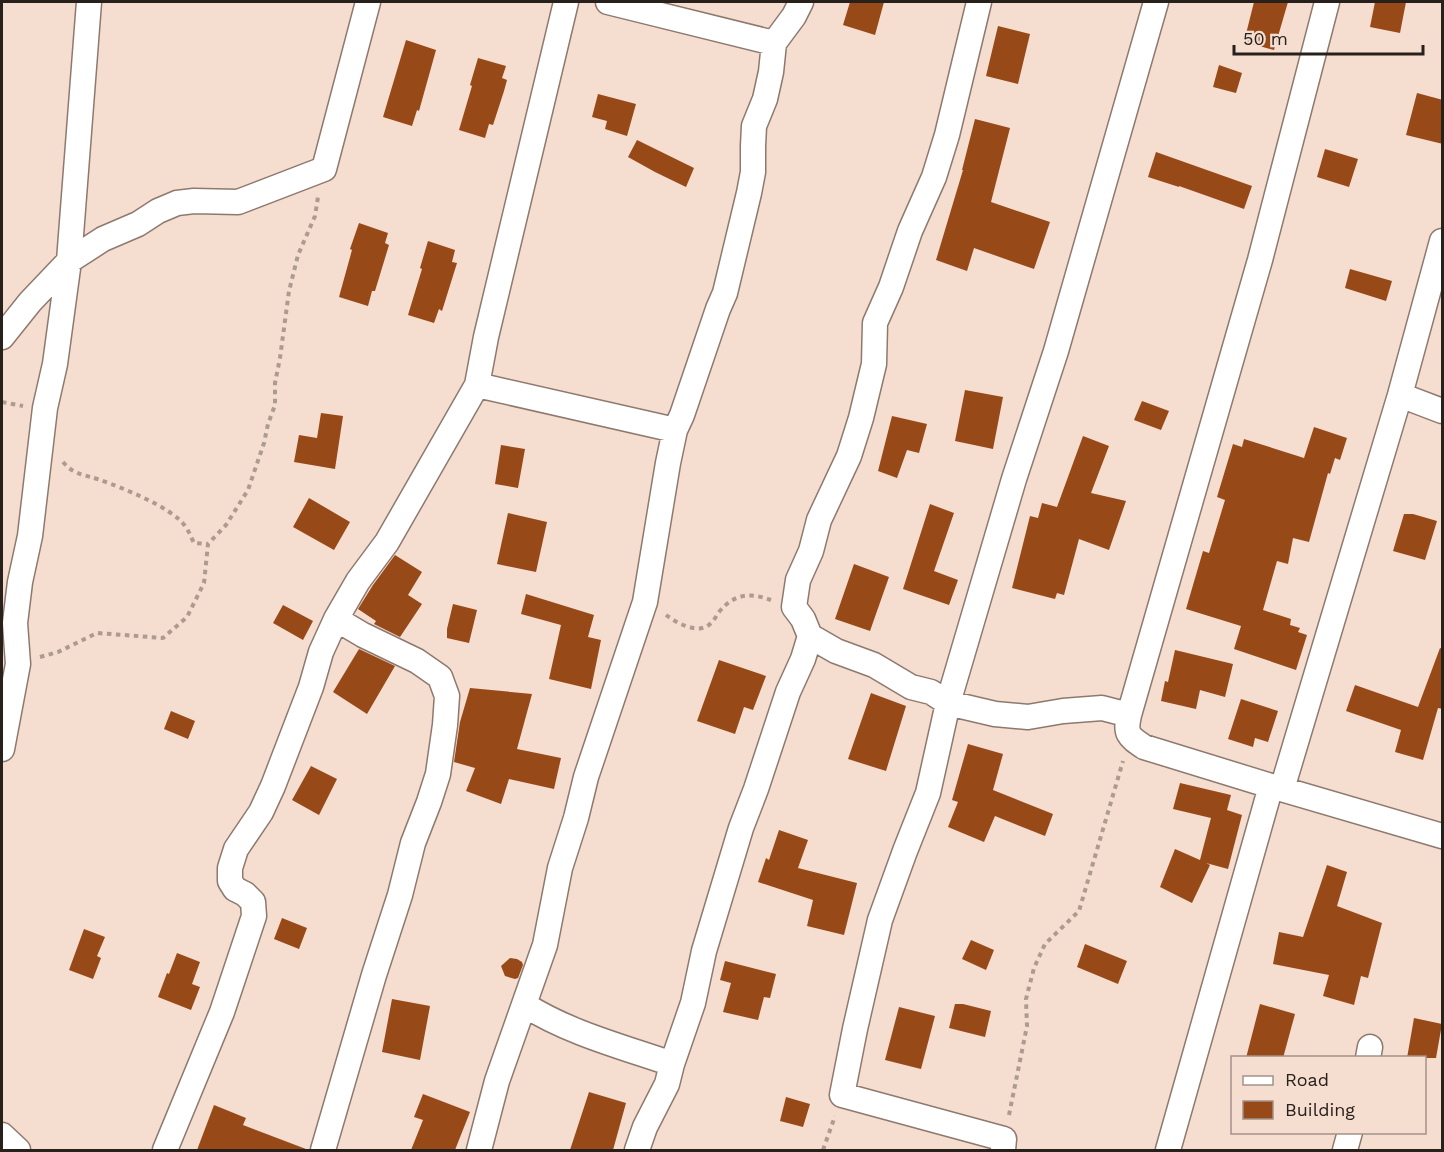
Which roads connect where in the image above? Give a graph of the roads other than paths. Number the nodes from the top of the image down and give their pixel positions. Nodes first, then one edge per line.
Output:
1 (89, 2) edge
2 (368, 2) edge
3 (566, 2) edge
4 (608, 2) edge
5 (801, 2) edge
6 (979, 2) edge
7 (1156, 2) edge
8 (1327, 2) edge
9 (774, 43) junction
10 (1443, 241) edge
11 (69, 261) junction
12 (2, 337) edge
13 (477, 385) junction
14 (1400, 395) junction
15 (1443, 411) edge
16 (675, 429) junction
17 (336, 619) junction
18 (810, 636) junction
19 (948, 702) junction
20 (1130, 726) junction
21 (2, 749) edge
22 (1277, 788) junction
23 (1443, 836) edge
24 (525, 1005) junction
25 (672, 1064) junction
26 (1349, 1134) edge
27 (2, 1135) edge
28 (1004, 1145) edge
29 (18, 1150) edge
30 (165, 1150) edge
31 (323, 1150) edge
32 (479, 1150) edge
33 (637, 1150) edge
34 (1168, 1150) edge
35 (1345, 1150) edge

1 - 11 street
2 - 11 street
3 - 13 street
4 - 9 street
5 - 9 street
6 - 18 street
7 - 19 street
8 - 20 street
9 - 16 street
10 - 14 street
11 - 12 street
11 - 21 street
13 - 16 street
13 - 17 street
14 - 15 street
14 - 22 street
16 - 24 street
17 - 30 street
17 - 31 street
18 - 19 street
18 - 25 street
19 - 20 street
19 - 28 street
20 - 22 street
22 - 23 street
22 - 34 street
24 - 25 street
24 - 32 street
25 - 33 street
26 - 35 street
27 - 29 street

